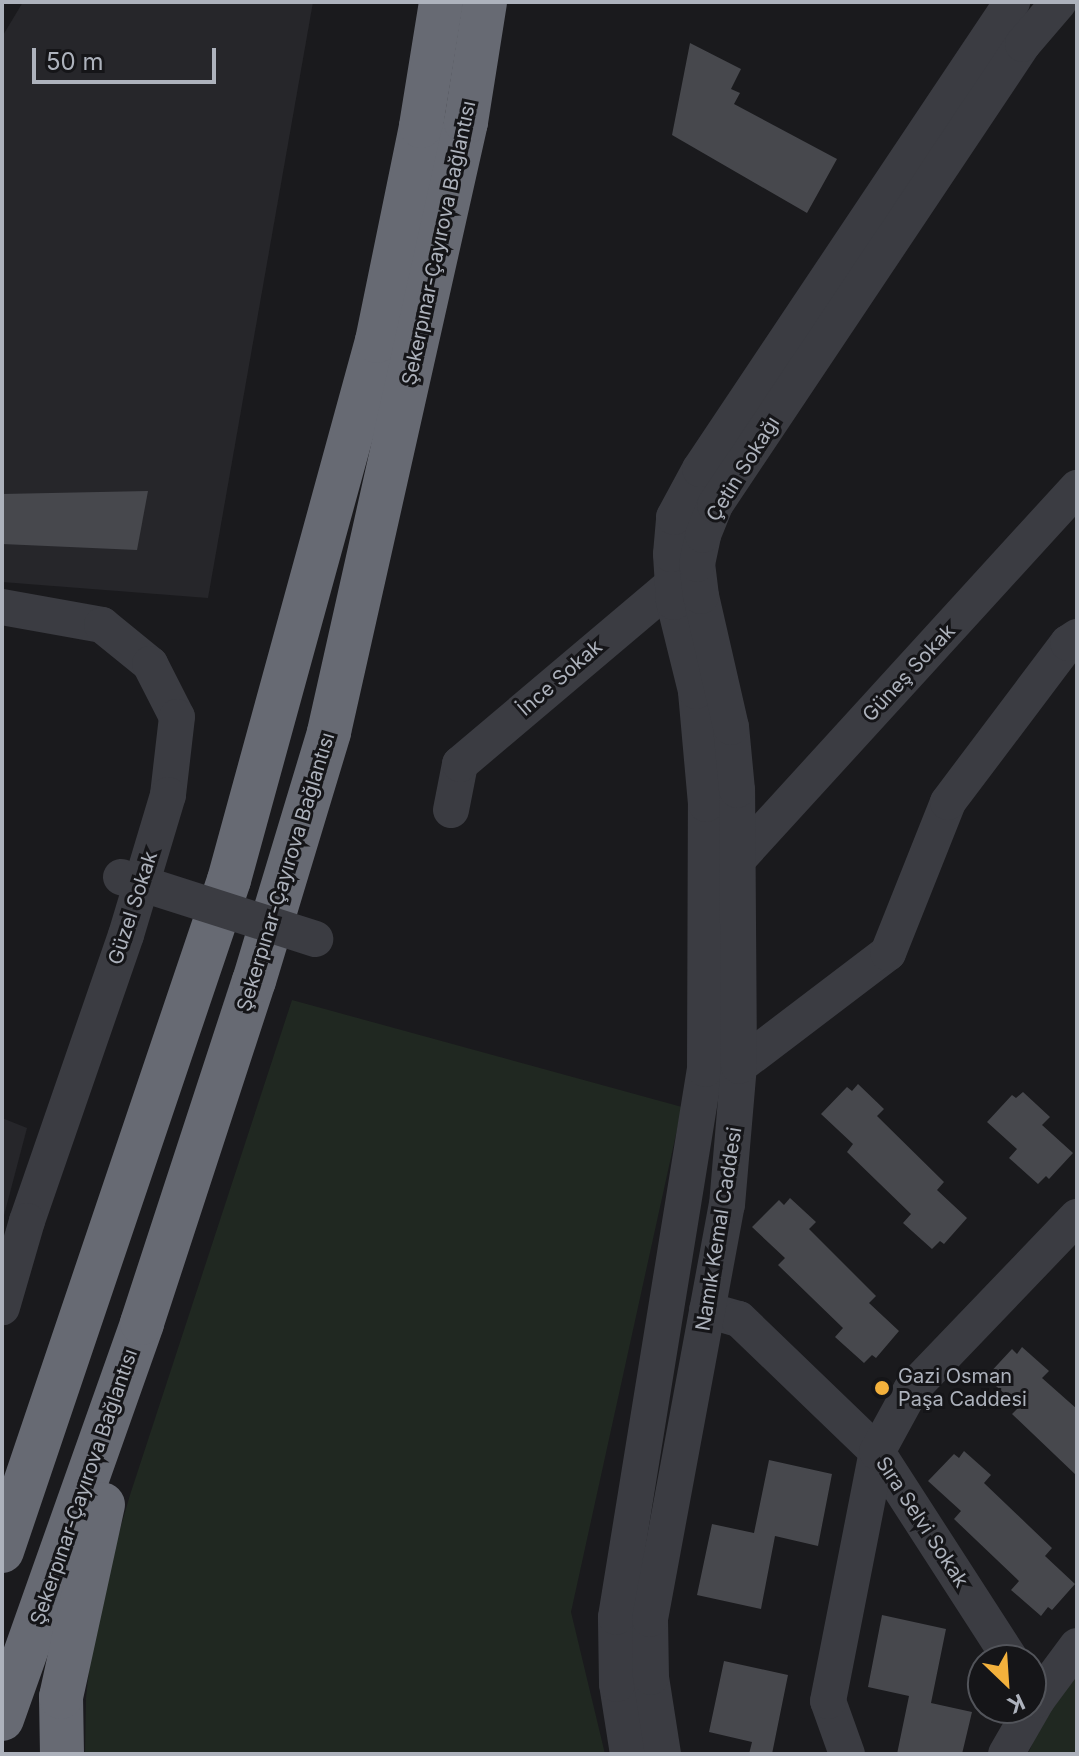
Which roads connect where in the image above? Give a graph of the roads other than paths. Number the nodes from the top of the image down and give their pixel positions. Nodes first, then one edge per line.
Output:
1 (441, 2) edge
2 (485, 2) edge
3 (1012, 2) edge
4 (1059, 2) edge
5 (1077, 488) edge
6 (685, 574) junction
7 (2, 607) edge
8 (1077, 637) edge
9 (451, 810) dead end
10 (740, 857) junction
11 (121, 877) dead end
12 (315, 939) dead end
13 (722, 1068) junction
14 (1077, 1217) edge
15 (2, 1307) edge
16 (707, 1310) junction
17 (142, 1323) junction
18 (53, 1407) junction
19 (877, 1452) junction
20 (2, 1510) edge
21 (2, 1551) edge
22 (1001, 1644) edge
23 (1077, 1646) edge
24 (1047, 1681) edge
25 (2, 1719) edge
26 (1020, 1724) edge
27 (62, 1754) edge
28 (628, 1754) edge
29 (663, 1754) edge
30 (847, 1754) edge
31 (1006, 1754) edge

1 - 18 highway, Şekerpınar-Çayırova Bağlantısı
2 - 17 highway, Şekerpınar-Çayırova Bağlantısı
3 - 6 street
4 - 6 street, Çetin Sokağı
5 - 10 street, Güneş Sokak
6 - 9 street, İnce Sokak
6 - 10 street, Çetin Sokağı
6 - 13 street
7 - 15 street, Güzel Sokak
8 - 13 street
10 - 13 street, Çetin Sokağı
11 - 12 street, bridge
13 - 16 street, Namık Kemal Caddesi
13 - 28 street, Namık Kemal Caddesi
14 - 19 street
16 - 19 street, Sıra Selvi Sokak
16 - 29 street, Namık Kemal Caddesi
17 - 25 highway, Şekerpınar-Çayırova Bağlantısı
17 - 27 highway
18 - 20 highway
18 - 21 highway, Şekerpınar-Çayırova Bağlantısı
19 - 22 street, Sıra Selvi Sokak
19 - 30 street
23 - 24 street
26 - 31 street

